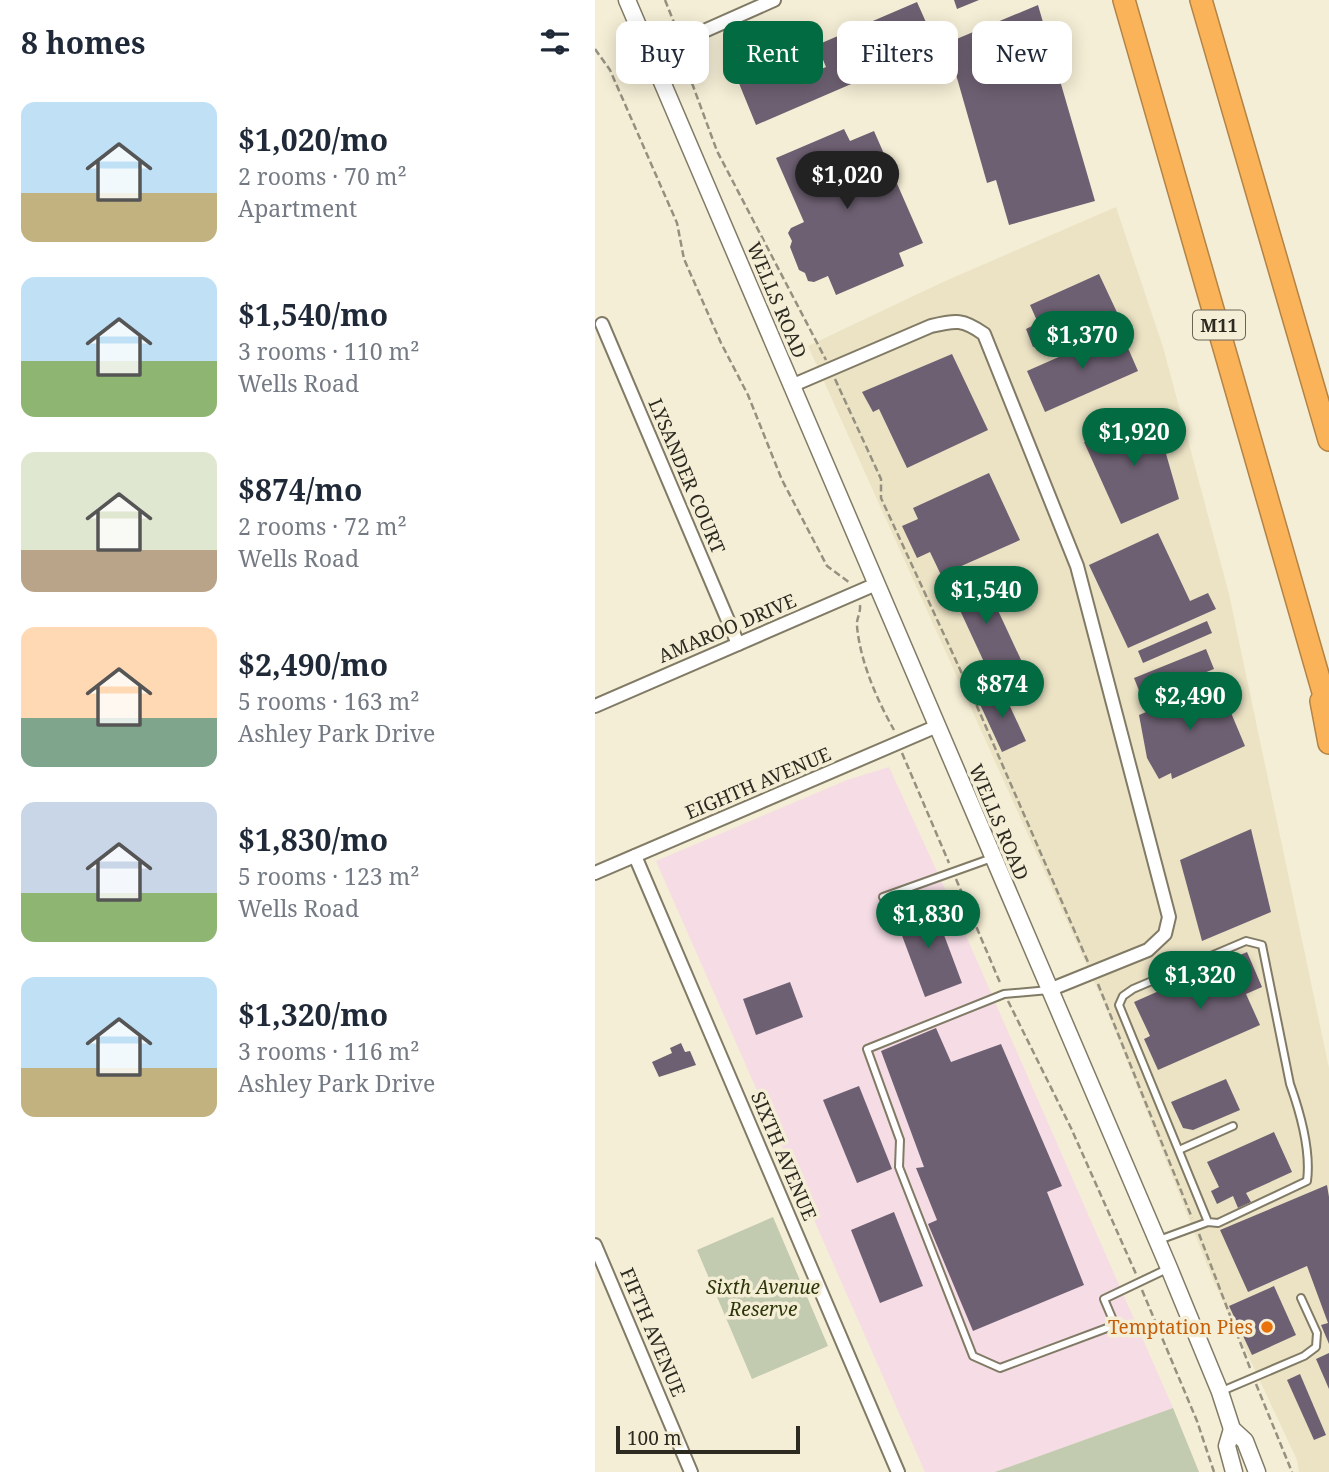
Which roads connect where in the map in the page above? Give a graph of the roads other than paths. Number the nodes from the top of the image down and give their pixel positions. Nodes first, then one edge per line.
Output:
1 (627, 0) edge
2 (774, 0) edge
3 (1124, 0) edge
4 (1201, 0) edge
5 (636, 21) edge
6 (709, 29) edge
7 (662, 84) edge
8 (602, 324) dead end
9 (791, 386) junction
10 (1329, 440) edge
11 (874, 585) junction
12 (738, 644) junction
13 (1312, 651) junction
14 (595, 704) edge
15 (1329, 713) edge
16 (935, 727) junction
17 (1329, 743) edge
18 (635, 856) junction
19 (992, 858) junction
20 (595, 873) edge
21 (883, 897) dead end
22 (1049, 990) junction
23 (1233, 1126) dead end
24 (1179, 1150) junction
25 (1208, 1222) junction
26 (1157, 1241) junction
27 (595, 1245) edge
28 (1169, 1268) junction
29 (1301, 1298) dead end
30 (1220, 1392) junction
31 (1232, 1429) junction
32 (691, 1472) edge
33 (898, 1472) edge
34 (1234, 1472) edge
35 (1257, 1472) edge

1 - 5 main road, WELLS ROAD
2 - 6 street
3 - 13 highway, M11
4 - 10 highway
7 - 9 main road, WELLS ROAD
8 - 12 street, LYSANDER COURT
9 - 11 main road, WELLS ROAD
9 - 22 street
11 - 12 street, AMAROO DRIVE
11 - 16 main road, WELLS ROAD
12 - 14 street, AMAROO DRIVE
13 - 15 highway, M11
13 - 17 highway
16 - 18 street, EIGHTH AVENUE
16 - 19 main road, WELLS ROAD
18 - 20 street, EIGHTH AVENUE
18 - 33 street, SIXTH AVENUE
19 - 21 lane
19 - 22 main road, WELLS ROAD
22 - 26 main road, WELLS ROAD
22 - 28 lane
23 - 24 lane
24 - 25 lane
24 - 25 lane
25 - 26 lane
26 - 28 main road, WELLS ROAD
27 - 32 street, FIFTH AVENUE
28 - 30 main road, WELLS ROAD
29 - 30 lane
30 - 31 main road, WELLS ROAD
31 - 34 main road, WELLS ROAD
31 - 35 main road, WELLS ROAD

